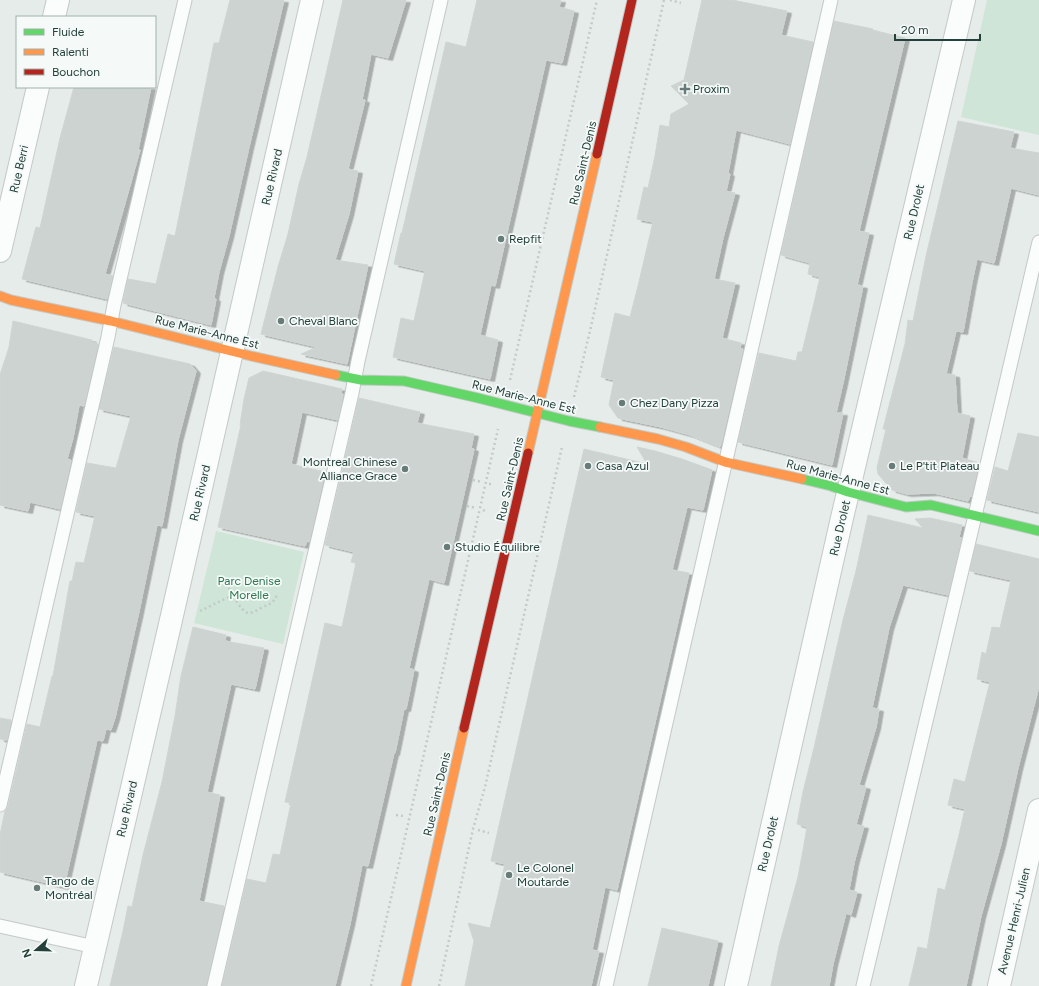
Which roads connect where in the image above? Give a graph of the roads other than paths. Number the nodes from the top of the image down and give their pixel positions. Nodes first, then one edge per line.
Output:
1 (58, 0) edge
2 (185, 0) edge
3 (312, 0) edge
4 (441, 0) edge
5 (632, 0) edge
6 (831, 0) edge
7 (964, 0) edge
8 (54, 16) edge
9 (38, 88) edge
10 (1039, 242) edge
11 (0, 251) edge
12 (0, 296) edge
13 (111, 321) junction
14 (233, 352) junction
15 (354, 378) junction
16 (538, 413) junction
17 (725, 462) junction
18 (848, 492) junction
19 (975, 516) junction
20 (1039, 531) edge
21 (0, 805) edge
22 (1039, 810) edge
23 (0, 926) edge
24 (95, 947) junction
25 (86, 986) edge
26 (214, 986) edge
27 (406, 986) edge
28 (606, 986) edge
29 (736, 986) edge
30 (863, 986) edge
31 (999, 986) edge

1 - 8 street
2 - 13 lane
3 - 14 street, Rue Rivard
4 - 15 lane
5 - 16 street, Rue Saint-Denis
6 - 17 lane
7 - 18 street, Rue Drolet
9 - 11 street, Rue Berri
10 - 19 lane
12 - 13 street, Rue Marie-Anne Est
13 - 14 street, Rue Marie-Anne Est
13 - 21 lane
14 - 15 street, Rue Marie-Anne Est
14 - 24 street, Rue Rivard
15 - 16 street, Rue Marie-Anne Est
15 - 26 lane
16 - 17 street, Rue Marie-Anne Est
16 - 27 street, Rue Saint-Denis
17 - 18 street, Rue Marie-Anne Est
17 - 28 lane
18 - 19 street, Rue Marie-Anne Est
18 - 29 street, Rue Drolet
19 - 20 street, Rue Marie-Anne Est
19 - 30 lane
22 - 31 street, Avenue Henri-Julien
23 - 24 lane
24 - 25 street, Rue Rivard

